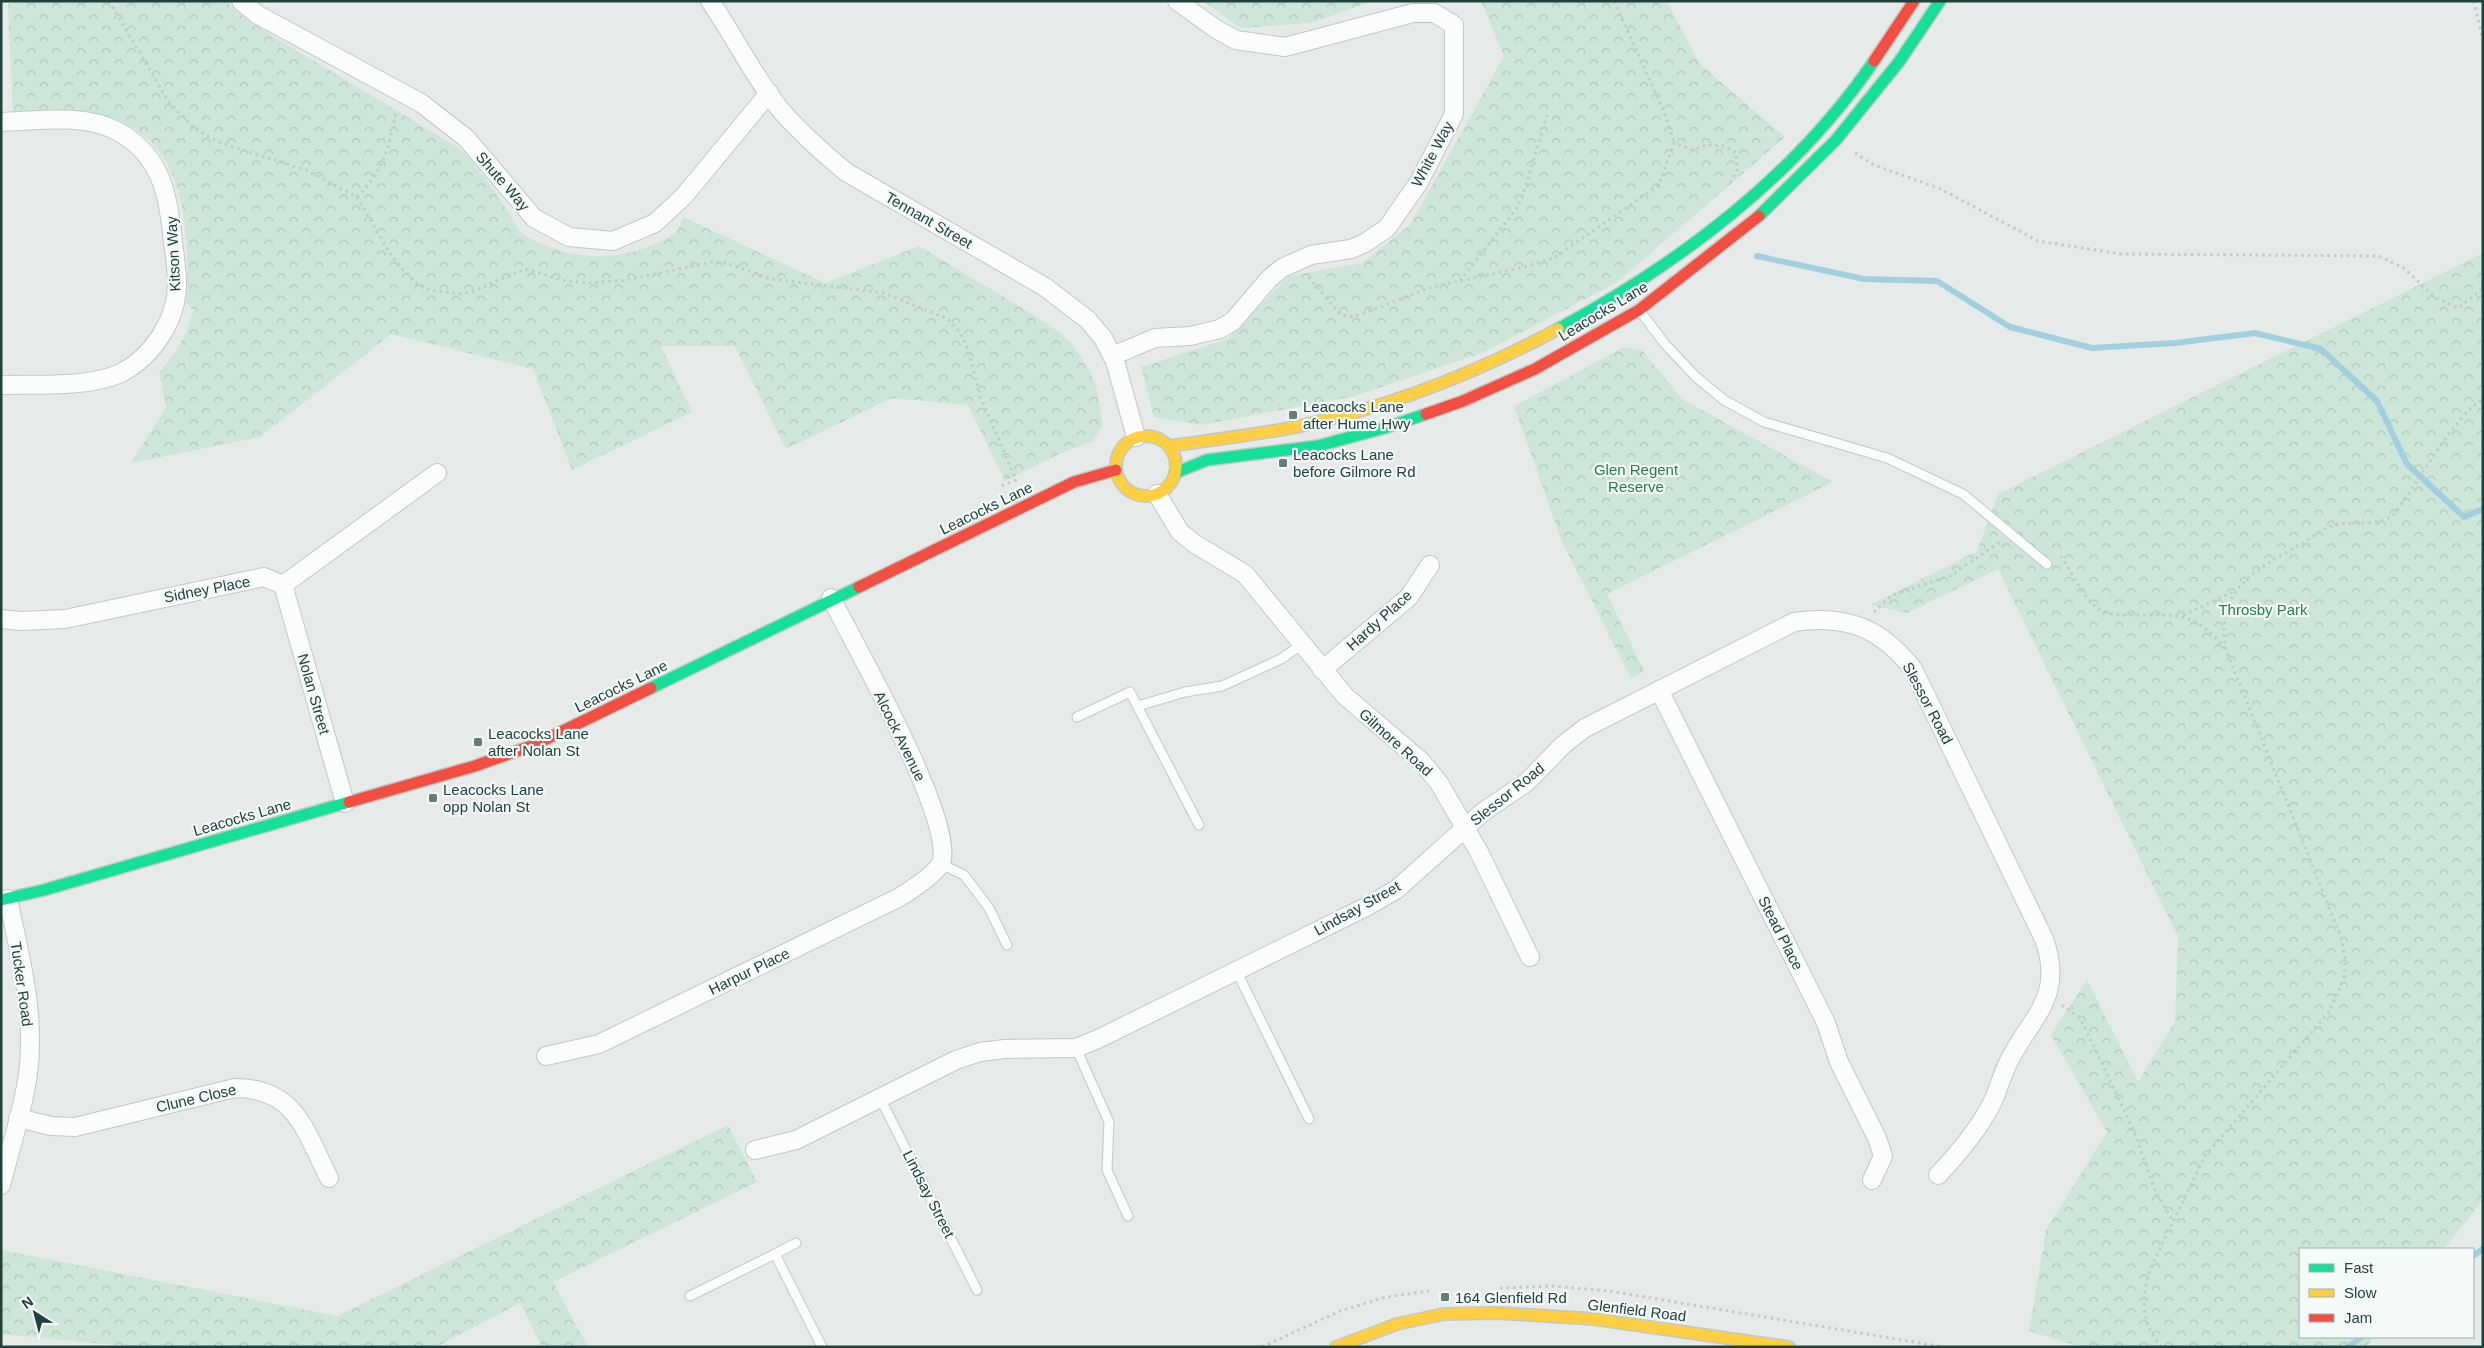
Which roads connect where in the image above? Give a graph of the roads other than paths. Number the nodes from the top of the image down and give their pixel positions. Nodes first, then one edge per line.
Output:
1 (241, 1) edge
2 (710, 1) edge
3 (1177, 1) edge
4 (1914, 1) edge
5 (1940, 1) edge
6 (769, 93) junction
7 (1, 122) edge
8 (1631, 302) junction
9 (1112, 356) junction
10 (1, 385) edge
11 (1136, 437) junction
12 (1169, 446) junction
13 (1116, 470) junction
14 (438, 473) dead end
15 (1175, 473) junction
16 (1157, 494) junction
17 (2047, 564) dead end
18 (1430, 565) dead end
19 (283, 584) junction
20 (831, 598) junction
21 (1, 619) edge
22 (1301, 645) junction
23 (1322, 670) junction
24 (1659, 690) junction
25 (1138, 706) junction
26 (1077, 717) dead end
27 (345, 803) junction
28 (1199, 825) dead end
29 (1466, 828) junction
30 (941, 864) junction
31 (5, 900) edge
32 (1007, 945) dead end
33 (1530, 957) dead end
34 (1237, 972) junction
35 (1076, 1048) junction
36 (546, 1056) dead end
37 (880, 1098) junction
38 (18, 1118) junction
39 (1309, 1120) dead end
40 (755, 1150) dead end
41 (1938, 1175) dead end
42 (329, 1178) dead end
43 (1872, 1180) dead end
44 (1, 1185) edge
45 (1128, 1216) dead end
46 (796, 1243) dead end
47 (775, 1254) junction
48 (977, 1290) dead end
49 (690, 1296) dead end
50 (822, 1347) edge
51 (1336, 1347) edge
52 (1788, 1347) edge

1 - 6 street, Shute Way
2 - 6 street, Tennant Street
3 - 9 street, White Way
4 - 8 street, Leacocks Lane
5 - 8 street, Leacocks Lane
6 - 9 street, Tennant Street
7 - 10 street, Kitson Way
8 - 12 street, Leacocks Lane
8 - 15 street, Leacocks Lane
8 - 17 lane
9 - 11 street, Tennant Street
11 - 12 street
11 - 13 street
12 - 15 street
13 - 16 street
13 - 20 street, Leacocks Lane
14 - 19 street
15 - 16 street
16 - 22 street, Gilmore Road
18 - 23 street, Hardy Place
19 - 21 street, Sidney Place
19 - 27 street, Nolan Street
20 - 27 street, Leacocks Lane
20 - 30 street, Alcock Avenue
22 - 23 street, Gilmore Road
22 - 25 lane
23 - 29 street, Gilmore Road
24 - 29 street, Slessor Road
24 - 41 street, Slessor Road
24 - 43 street, Stead Place
25 - 26 lane
25 - 28 lane
27 - 31 street, Leacocks Lane
29 - 33 street, Gilmore Road
29 - 34 street, Lindsay Street
30 - 32 lane
30 - 36 street, Harpur Place
31 - 38 street, Tucker Road
34 - 35 street, Lindsay Street
34 - 39 lane
35 - 37 street, Lindsay Street
35 - 45 lane
37 - 40 street, Lindsay Street
37 - 48 lane, Lindsay Street
38 - 42 street, Clune Close
38 - 44 street, Tucker Road
46 - 47 lane
47 - 49 lane
47 - 50 lane
51 - 52 street, Glenfield Road

